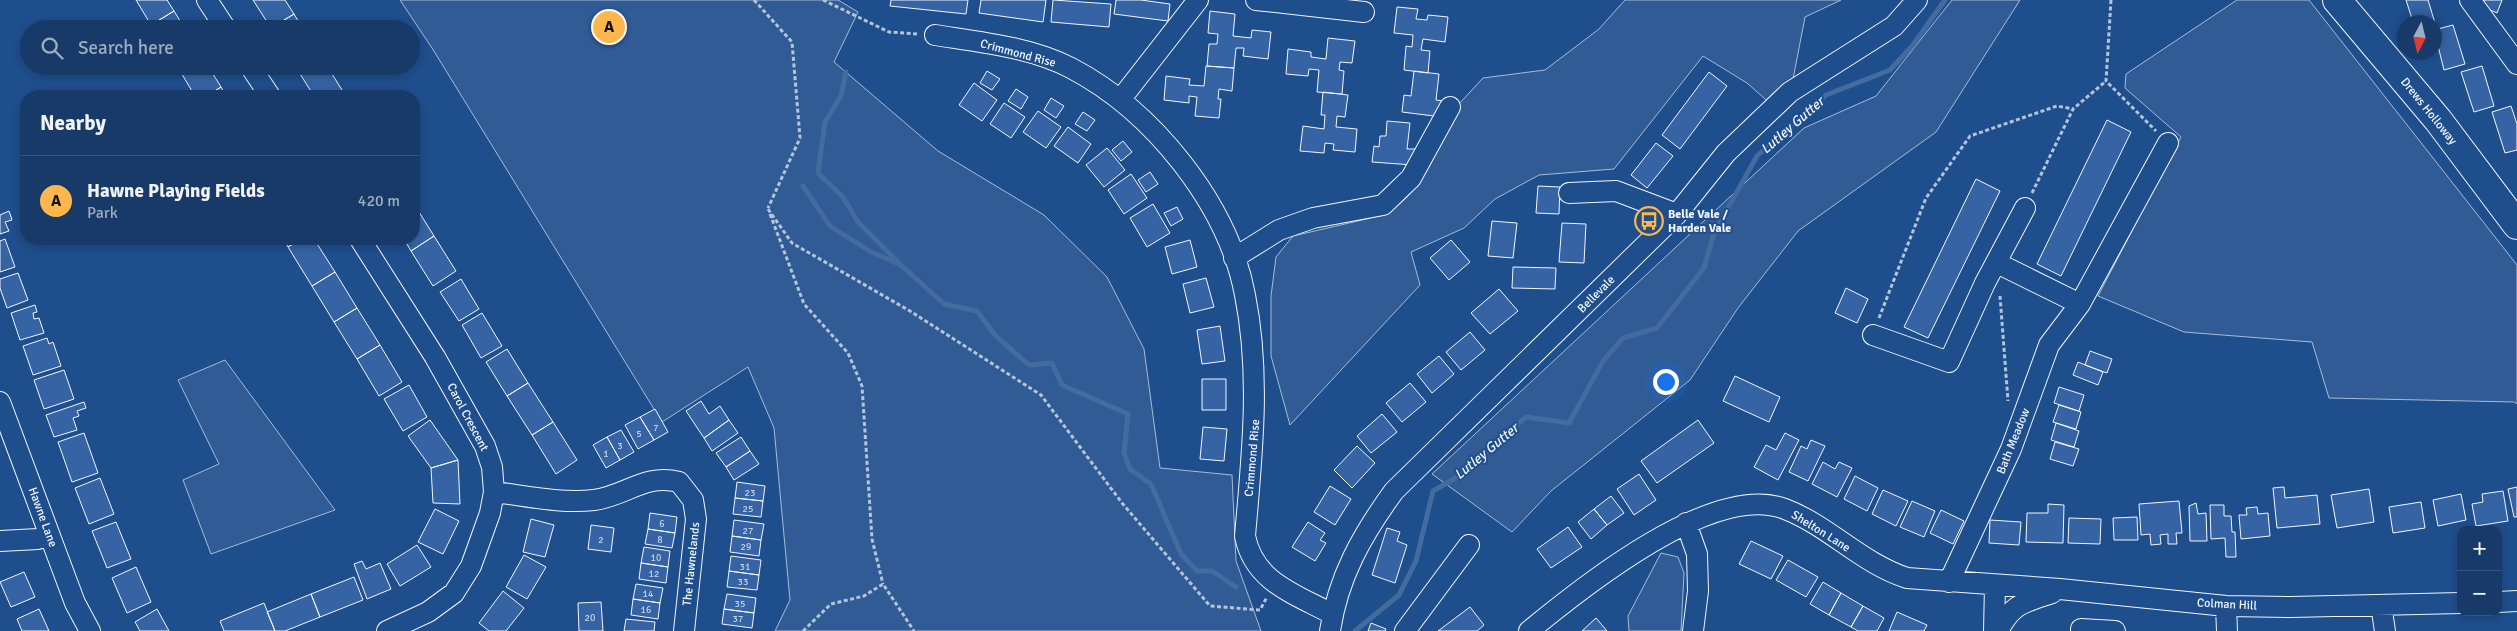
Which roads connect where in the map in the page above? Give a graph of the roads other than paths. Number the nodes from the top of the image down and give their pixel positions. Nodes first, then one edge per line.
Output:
1 (207, 0) edge
2 (1198, 0) edge
3 (1256, 0) edge
4 (1917, 0) edge
5 (2337, 0) edge
6 (2470, 0) edge
7 (1364, 12) dead end
8 (220, 20) edge
9 (936, 35) road end
10 (2517, 62) edge
11 (256, 75) edge
12 (266, 90) edge
13 (1120, 100) junction
14 (1450, 107) dead end
15 (2168, 143) road end
16 (1569, 193) dead end
17 (2025, 208) road end
18 (1677, 214) junction
19 (2517, 225) edge
20 (364, 245) edge
21 (1234, 258) junction
22 (1997, 262) junction
23 (2080, 304) junction
24 (1873, 335) road end
25 (0, 402) edge
26 (494, 492) junction
27 (1686, 523) junction
28 (48, 534) junction
29 (0, 541) edge
30 (1469, 545) dead end
31 (1949, 582) junction
32 (1995, 585) junction
33 (2060, 589) junction
34 (2517, 601) edge
35 (2502, 602) edge
36 (2457, 603) edge
37 (2381, 605) junction
38 (2226, 606) junction
39 (1331, 622) edge
40 (2081, 629) dead end
41 (90, 631) edge
42 (387, 631) edge
43 (684, 631) edge
44 (1405, 631) edge
45 (1528, 631) edge
46 (1693, 631) edge
47 (1996, 631) edge
48 (2115, 631) edge
49 (2227, 631) edge
50 (2385, 631) edge

1 - 8 street
2 - 13 street
3 - 7 street
4 - 18 street, Bellevale
5 - 19 highway, Drews Holloway
6 - 10 street
9 - 13 street, Crimmond Rise
11 - 12 street
13 - 21 street, Crimmond Rise
14 - 21 street
15 - 23 street, Bath Meadow
16 - 18 street
17 - 22 street
18 - 39 street, Bellevale
20 - 26 street, Carol Crescent
21 - 39 street, Crimmond Rise
22 - 23 street
22 - 24 street
23 - 31 street, Bath Meadow
25 - 28 street, Hawne Lane
26 - 42 street, Carol Crescent
26 - 43 street, The Hawnelands
27 - 31 street, Shelton Lane
27 - 45 street, Shelton Lane
27 - 46 street
28 - 29 street
28 - 41 street, Hawne Lane
30 - 44 street
31 - 32 street, Shelton Lane
32 - 33 street, Colman Hill
32 - 47 street
33 - 38 street, Colman Hill
33 - 47 street
34 - 35 street
36 - 37 street, Colman Hill
37 - 38 street, Colman Hill
37 - 50 street
38 - 49 street
40 - 48 street

